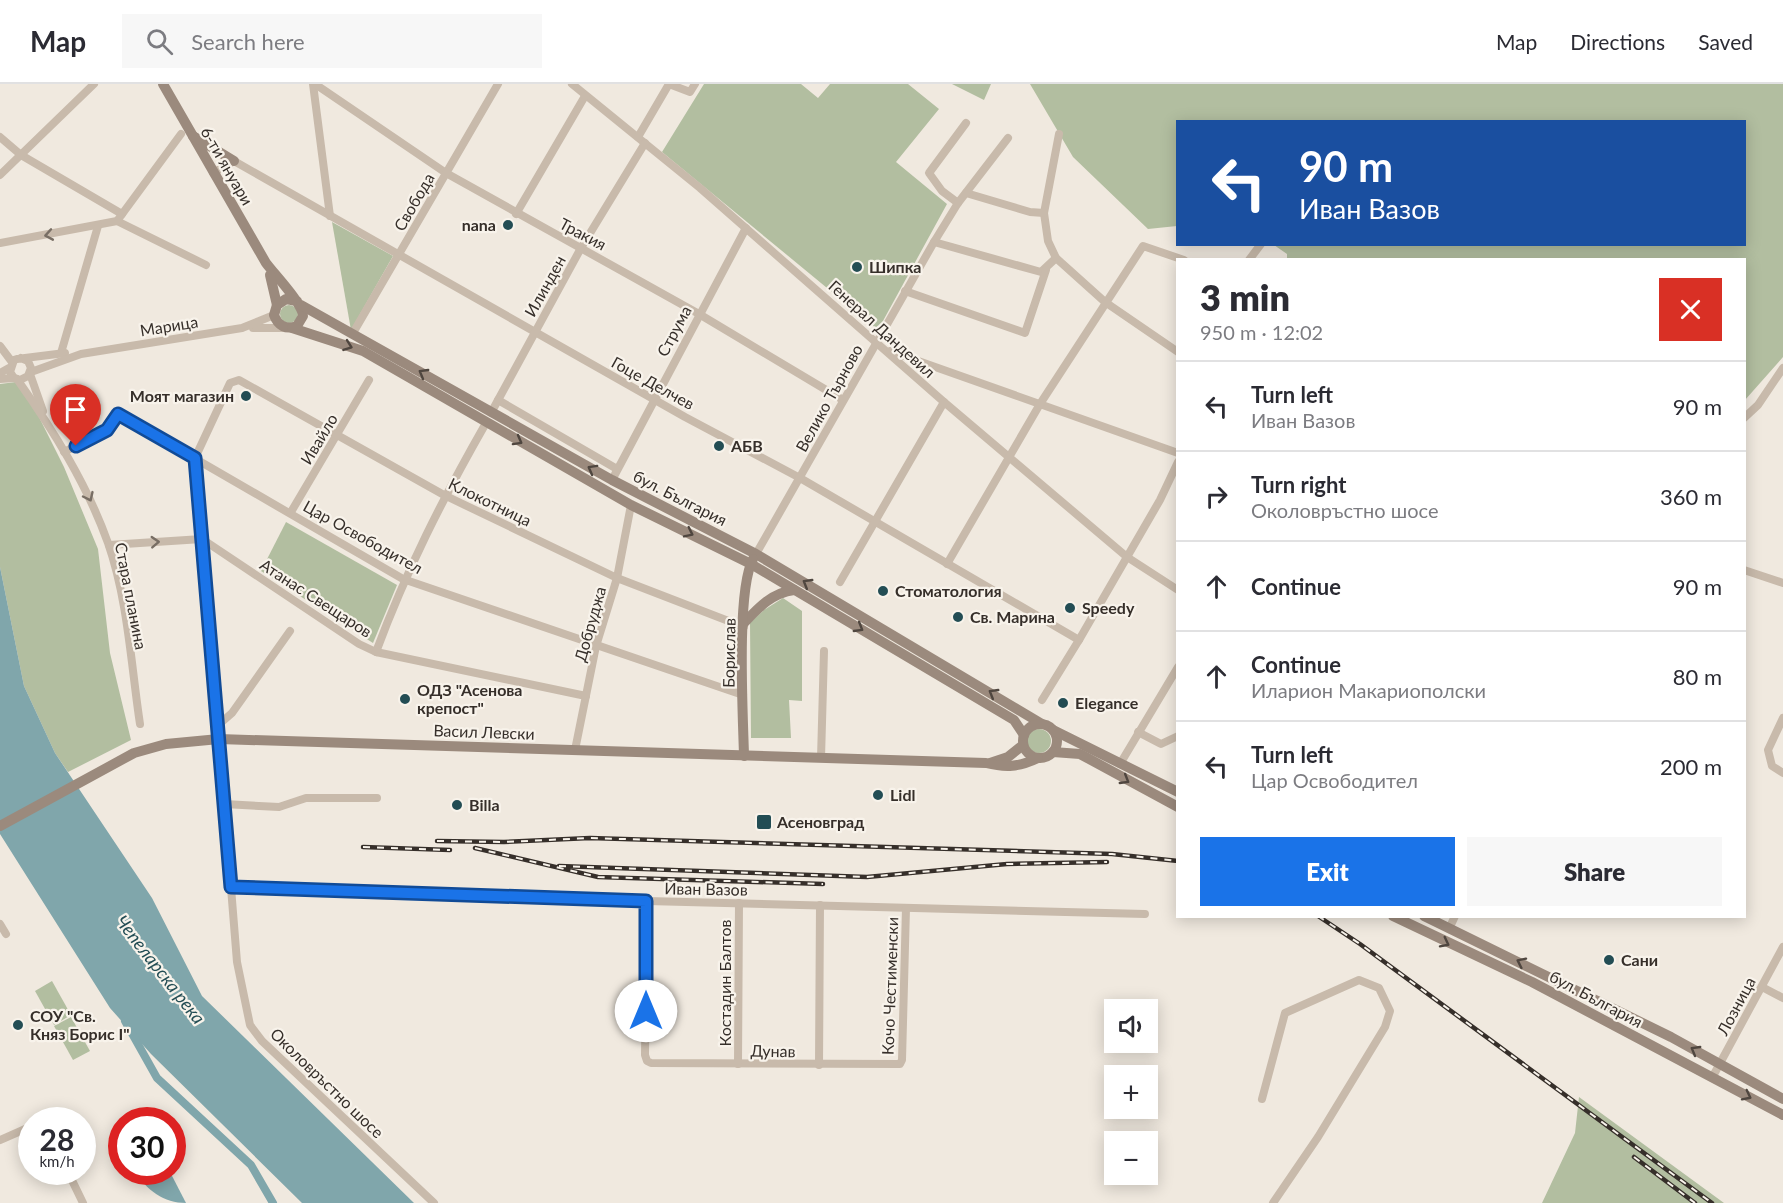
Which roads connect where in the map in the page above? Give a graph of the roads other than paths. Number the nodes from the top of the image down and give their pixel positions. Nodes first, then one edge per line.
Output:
1 (94, 84) edge
2 (163, 84) edge
3 (314, 84) edge
4 (498, 84) edge
5 (572, 84) edge
6 (695, 84) edge
7 (585, 96) junction
8 (966, 123) dead end
9 (1059, 134) dead end
10 (187, 135) junction
11 (0, 136) edge
12 (1008, 138) dead end
13 (641, 140) junction
14 (21, 155) junction
15 (234, 161) junction
16 (213, 173) junction
17 (446, 173) junction
18 (0, 175) edge
19 (966, 194) junction
20 (958, 204) junction
21 (1044, 213) junction
22 (122, 214) junction
23 (516, 214) junction
24 (330, 216) junction
25 (117, 221) junction
26 (98, 226) junction
27 (746, 228) junction
28 (934, 242) junction
29 (0, 243) edge
30 (581, 248) junction
31 (399, 255) junction
32 (1056, 258) junction
33 (1178, 258) edge
34 (266, 263) junction
35 (206, 265) dead end
36 (1046, 270) junction
37 (905, 291) junction
38 (1105, 302) junction
39 (299, 303) junction
40 (275, 310) junction
41 (699, 314) junction
42 (242, 328) junction
43 (289, 328) junction
44 (535, 332) junction
45 (353, 333) junction
46 (877, 341) junction
47 (0, 346) edge
48 (886, 349) junction
49 (1176, 351) edge
50 (61, 353) junction
51 (81, 354) junction
52 (21, 358) junction
53 (11, 365) junction
54 (932, 366) junction
55 (1783, 368) edge
56 (0, 373) edge
57 (30, 373) junction
58 (0, 379) edge
59 (15, 379) junction
60 (369, 380) dead end
61 (919, 380) junction
62 (653, 399) junction
63 (498, 400) junction
64 (843, 400) junction
65 (944, 402) junction
66 (1040, 404) junction
67 (44, 415) junction
68 (1746, 415) edge
69 (488, 418) junction
70 (338, 435) junction
71 (64, 452) junction
72 (1176, 452) edge
73 (1011, 457) junction
74 (195, 458) junction
75 (1176, 466) edge
76 (617, 470) junction
77 (800, 478) junction
78 (612, 480) junction
79 (444, 495) junction
80 (631, 505) junction
81 (291, 512) junction
82 (874, 522) junction
83 (202, 539) junction
84 (109, 545) junction
85 (1127, 557) junction
86 (754, 559) junction
87 (947, 564) junction
88 (1746, 571) edge
89 (617, 578) junction
90 (403, 579) junction
91 (840, 582) dead end
92 (1783, 583) edge
93 (1176, 589) edge
94 (795, 590) junction
95 (744, 625) junction
96 (290, 631) dead end
97 (1079, 640) junction
98 (596, 645) junction
99 (824, 651) dead end
100 (376, 652) junction
101 (1176, 670) edge
102 (742, 695) junction
103 (586, 696) junction
104 (1042, 700) dead end
105 (1783, 718) edge
106 (140, 724) dead end
107 (1042, 724) junction
108 (217, 726) junction
109 (1053, 730) junction
110 (1138, 732) junction
111 (1176, 737) edge
112 (219, 739) junction
113 (1024, 740) junction
114 (574, 750) junction
115 (1053, 752) junction
116 (744, 756) junction
117 (821, 758) junction
118 (1038, 758) junction
119 (986, 764) junction
120 (1120, 764) junction
121 (1783, 773) edge
122 (1176, 791) edge
123 (377, 798) dead end
124 (224, 804) junction
125 (1176, 806) edge
126 (0, 826) edge
127 (231, 887) junction
128 (646, 901) junction
129 (739, 903) junction
130 (820, 904) junction
131 (906, 908) junction
132 (1145, 914) dead end
133 (1397, 918) edge
134 (1428, 918) edge
135 (1454, 918) edge
136 (0, 924) edge
137 (1449, 929) junction
138 (6, 934) dead end
139 (1783, 947) edge
140 (1762, 987) junction
141 (1783, 998) edge
142 (738, 1064) junction
143 (900, 1064) joint
144 (1720, 1064) junction
145 (819, 1065) junction
146 (1712, 1078) junction
147 (1263, 1099) dead end
148 (1783, 1099) edge
149 (1783, 1115) edge
150 (18, 1132) edge
151 (0, 1140) edge
152 (74, 1185) edge
153 (83, 1203) edge
154 (434, 1203) edge
155 (1273, 1203) edge

1 - 14 street
2 - 10 main road, 6-ти януари
3 - 17 street, Тракия
3 - 24 street
4 - 17 street, Свобода
5 - 7 street, Генерал Дандевил
6 - 13 street, Илинден
7 - 13 street, Генерал Дандевил
7 - 23 street
8 - 20 street
9 - 21 street
10 - 15 main road
10 - 16 main road, 6-ти януари
10 - 22 street
11 - 14 street
12 - 19 street, Велико Търново
13 - 27 street, Генерал Дандевил
13 - 30 street, Илинден
14 - 18 street
14 - 22 street
15 - 16 street
15 - 24 street, Гоце Делчев
16 - 34 main road, 6-ти януари
17 - 23 street, Тракия
17 - 31 street, Свобода
19 - 20 street, Велико Търново
19 - 21 street
20 - 28 street, Велико Търново
21 - 32 street
22 - 25 street
23 - 30 street, Тракия
24 - 31 street, Гоце Делчев
25 - 26 street
25 - 35 street
26 -> 29 street
26 - 50 street
27 - 41 street, Струма
27 - 46 street, Генерал Дандевил
28 - 36 street
28 - 37 street, Велико Търново
30 - 41 street, Тракия
30 - 44 street, Илинден
31 - 44 street, Гоце Делчев
31 - 45 street, Свобода
32 - 36 street
32 - 38 street
33 - 38 street
34 - 39 main road
34 - 40 main road
36 - 37 street
37 - 46 street, Велико Търново
38 - 49 street
38 - 66 street
39 - 40 main road
39 - 43 main road
39 - 45 main road, бул. България
40 - 42 street
40 - 43 main road
41 - 62 street, Струма
41 - 64 street, Тракия
42 - 43 street
42 - 51 street, Марица
43 -> 69 main road, бул. България
44 - 62 street, Гоце Делчев
44 - 63 street, Илинден
69 -> 45 main road, бул. България
46 - 48 street, Генерал Дандевил
46 - 64 street, Велико Търново
47 - 53 street
48 - 54 street
48 - 61 street, Генерал Дандевил
50 - 51 street
50 - 52 street
51 - 57 street
52 - 53 street
52 - 57 street
53 - 56 street
53 - 59 street
54 - 61 street
54 - 66 street
55 - 68 street
57 - 59 street
57 - 67 street
58 - 59 street
59 - 67 street
60 - 70 street, Ивайло
61 - 65 street, Генерал Дандевил
62 - 76 street, Струма
62 - 77 street, Гоце Делчев
63 - 69 street, Илинден
63 - 76 street
64 - 77 street, Велико Търново
65 - 73 street, Генерал Дандевил
65 - 82 street
66 - 72 street
66 - 73 street
67 - 71 street, Стара планина
78 -> 69 main road, бул. България
69 - 79 street, Илинден
69 -> 80 main road, бул. България
70 - 74 street, Клокотница
70 - 79 street, Клокотница
70 - 81 street, Ивайло
71 - 74 street, Цар Освободител
71 -> 84 street, Стара планина
73 - 85 street, Генерал Дандевил
73 - 87 street
74 - 81 street, Цар Освободител
74 - 83 street, Околовръстно шосе
75 - 85 street
76 - 78 street, Струма
77 - 82 street, Гоце Делчев
77 - 86 street, Велико Търново
78 - 86 main road, бул. България
79 - 89 street, Клокотница
79 - 90 street, Илинден
80 -> 86 main road, бул. България
80 - 89 street, Добруджа
81 - 90 street, Цар Освободител
82 - 87 street, Гоце Делчев
82 - 91 street
84 -> 83 street
83 - 100 street, Атанас Свещаров
83 - 108 street, Околовръстно шосе
84 - 106 street, Стара планина
85 - 93 street, Генерал Дандевил
85 - 97 street
86 - 94 main road, бул. България
86 - 95 main road, Борислав
107 -> 86 main road, бул. България
87 - 97 street, Гоце Делчев
88 - 92 street
89 - 95 street, Клокотница
89 - 98 street, Добруджа
90 - 98 street, Цар Освободител
90 - 100 street, Илинден
94 - 95 main road
94 -> 113 main road, бул. България
95 - 102 main road, Борислав
96 - 108 street
97 - 104 street
98 - 102 street, Цар Освободител
98 - 103 street, Добруджа
99 - 117 street
100 - 103 street, Атанас Свещаров
101 - 110 street
102 - 116 main road, Борислав
103 - 114 street, Добруджа
105 - 121 street
107 - 109 main road
107 - 113 main road
108 - 112 street, Околовръстно шосе
109 - 115 main road
109 - 120 main road
110 - 111 street
110 - 120 street
112 - 114 main road, Васил Левски
112 - 124 street, Околовръстно шосе
112 - 126 main road, Васил Левски
113 - 118 main road
113 - 119 main road, Васил Левски
114 - 116 main road, Васил Левски
115 - 118 main road
115 -> 125 main road
116 - 117 main road, Васил Левски
117 - 119 main road, Васил Левски
118 - 119 main road, Васил Левски
120 - 122 main road
123 - 124 street
124 - 127 street, Околовръстно шосе
127 - 128 street, Иван Вазов
127 - 154 street, Околовръстно шосе
128 - 129 street, Иван Вазов
128 - 142 street, Дунав
129 - 130 street, Иван Вазов
129 - 142 street, Костадин Балтов
130 - 131 street, Иван Вазов
130 - 145 street
131 - 132 street, Иван Вазов
131 - 143 street, Кочо Честименски
133 -> 146 main road, бул. България
134 - 137 main road, бул. България
135 - 137 street
136 - 138 street
144 -> 137 main road, бул. България
139 - 140 street, Лозница
140 - 141 street
140 - 144 street, Лозница
142 - 145 street, Дунав
143 - 145 street, Дунав
144 - 146 street, Лозница
144 - 148 main road, бул. България
146 -> 149 main road, бул. България
147 - 155 street
150 - 151 street
152 - 153 street

